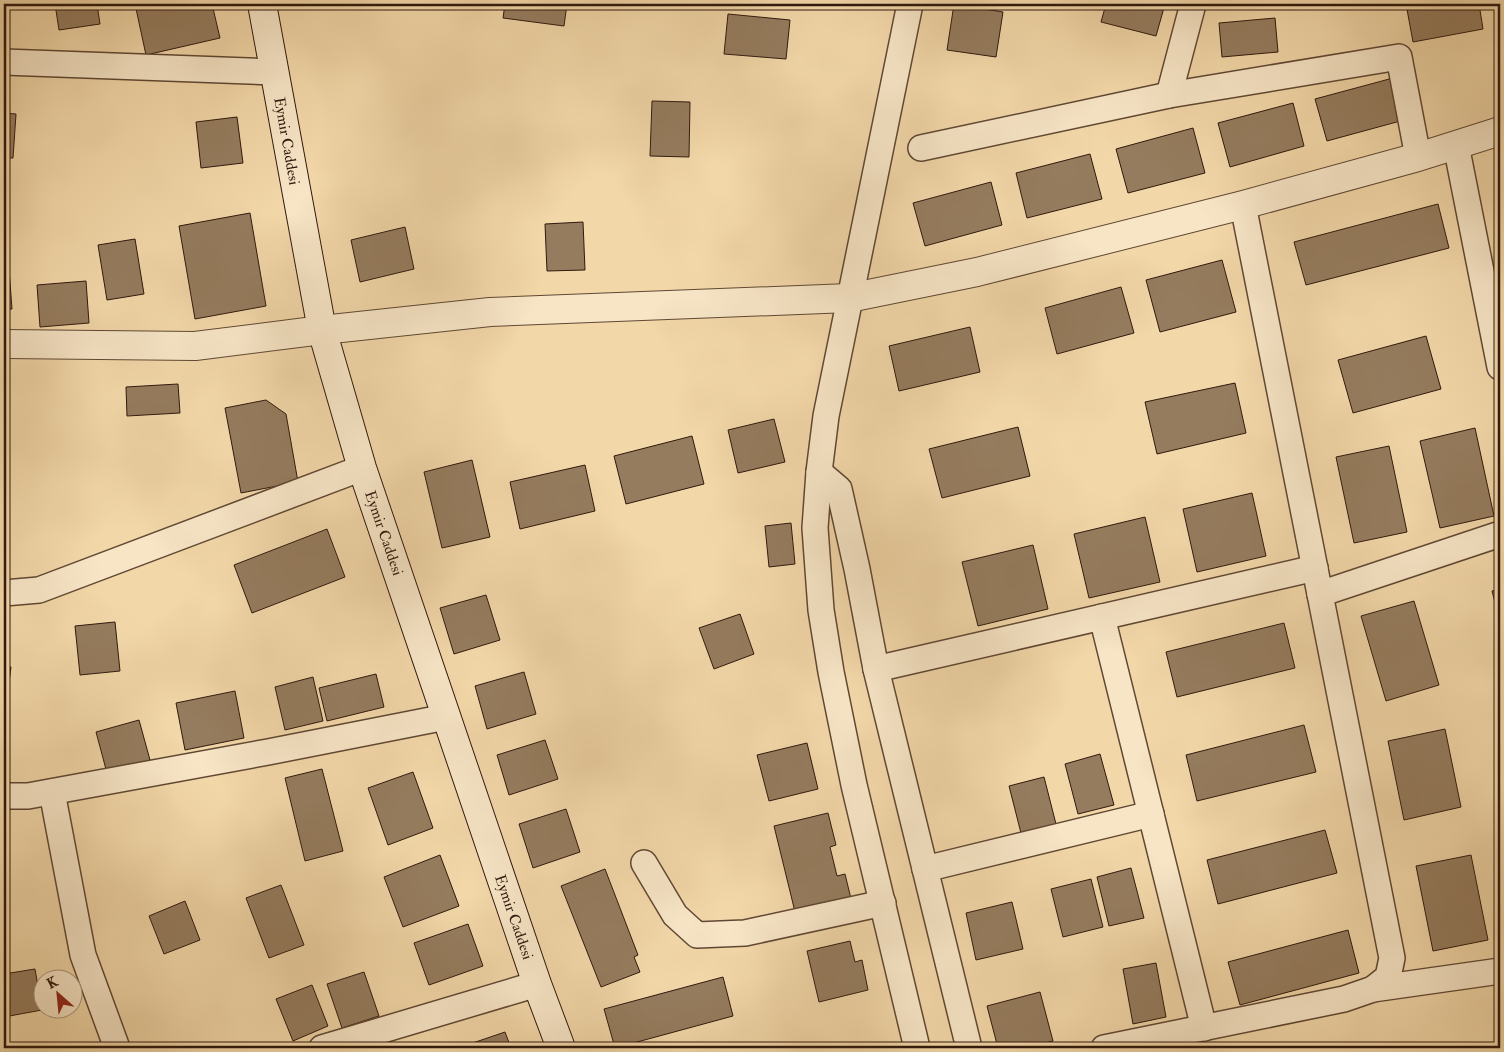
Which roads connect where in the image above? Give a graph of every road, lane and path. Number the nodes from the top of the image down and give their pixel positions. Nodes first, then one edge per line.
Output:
1 (262, 4) edge
2 (910, 4) edge
3 (1193, 4) edge
4 (4, 62) edge
5 (275, 72) junction
6 (1169, 95) junction
7 (1500, 131) edge
8 (1456, 146) junction
9 (921, 148) dead end
10 (1418, 157) junction
11 (1243, 205) junction
12 (849, 298) junction
13 (322, 330) junction
14 (4, 344) edge
15 (1500, 367) edge
16 (362, 468) junction
17 (819, 472) junction
18 (1500, 534) edge
19 (1315, 568) junction
20 (4, 593) edge
21 (1320, 594) junction
22 (1102, 617) junction
23 (876, 670) junction
24 (446, 717) junction
25 (52, 792) junction
26 (4, 796) edge
27 (1151, 814) junction
28 (644, 863) dead end
29 (925, 869) junction
30 (883, 903) junction
31 (1500, 971) edge
32 (537, 984) junction
33 (1373, 989) junction
34 (1204, 1028) junction
35 (117, 1048) edge
36 (322, 1048) edge
37 (561, 1048) edge
38 (918, 1048) edge
39 (969, 1048) edge
40 (1104, 1048) edge

1 - 5 street, Eymir Caddesi
2 - 12 street
3 - 6 street
4 - 5 street
5 - 13 street, Eymir Caddesi
6 - 9 street
6 - 10 street
7 - 8 street
8 - 10 street
8 - 15 street
10 - 11 street
11 - 12 street
11 - 19 street
12 - 13 street
12 - 17 street
13 - 14 street
13 - 16 street, Eymir Caddesi
16 - 20 street
16 - 24 street, Eymir Caddesi
17 - 23 street
17 - 30 street
18 - 21 street
19 - 21 street
19 - 22 street
21 - 33 street
22 - 23 street
22 - 27 street
23 - 29 street
24 - 25 street
24 - 32 street, Eymir Caddesi
25 - 26 street
25 - 35 street
27 - 29 street
27 - 34 street
28 - 30 street
29 - 39 street
30 - 38 street
31 - 33 street
32 - 36 street
32 - 37 street, Eymir Caddesi
33 - 34 street
34 - 40 street

